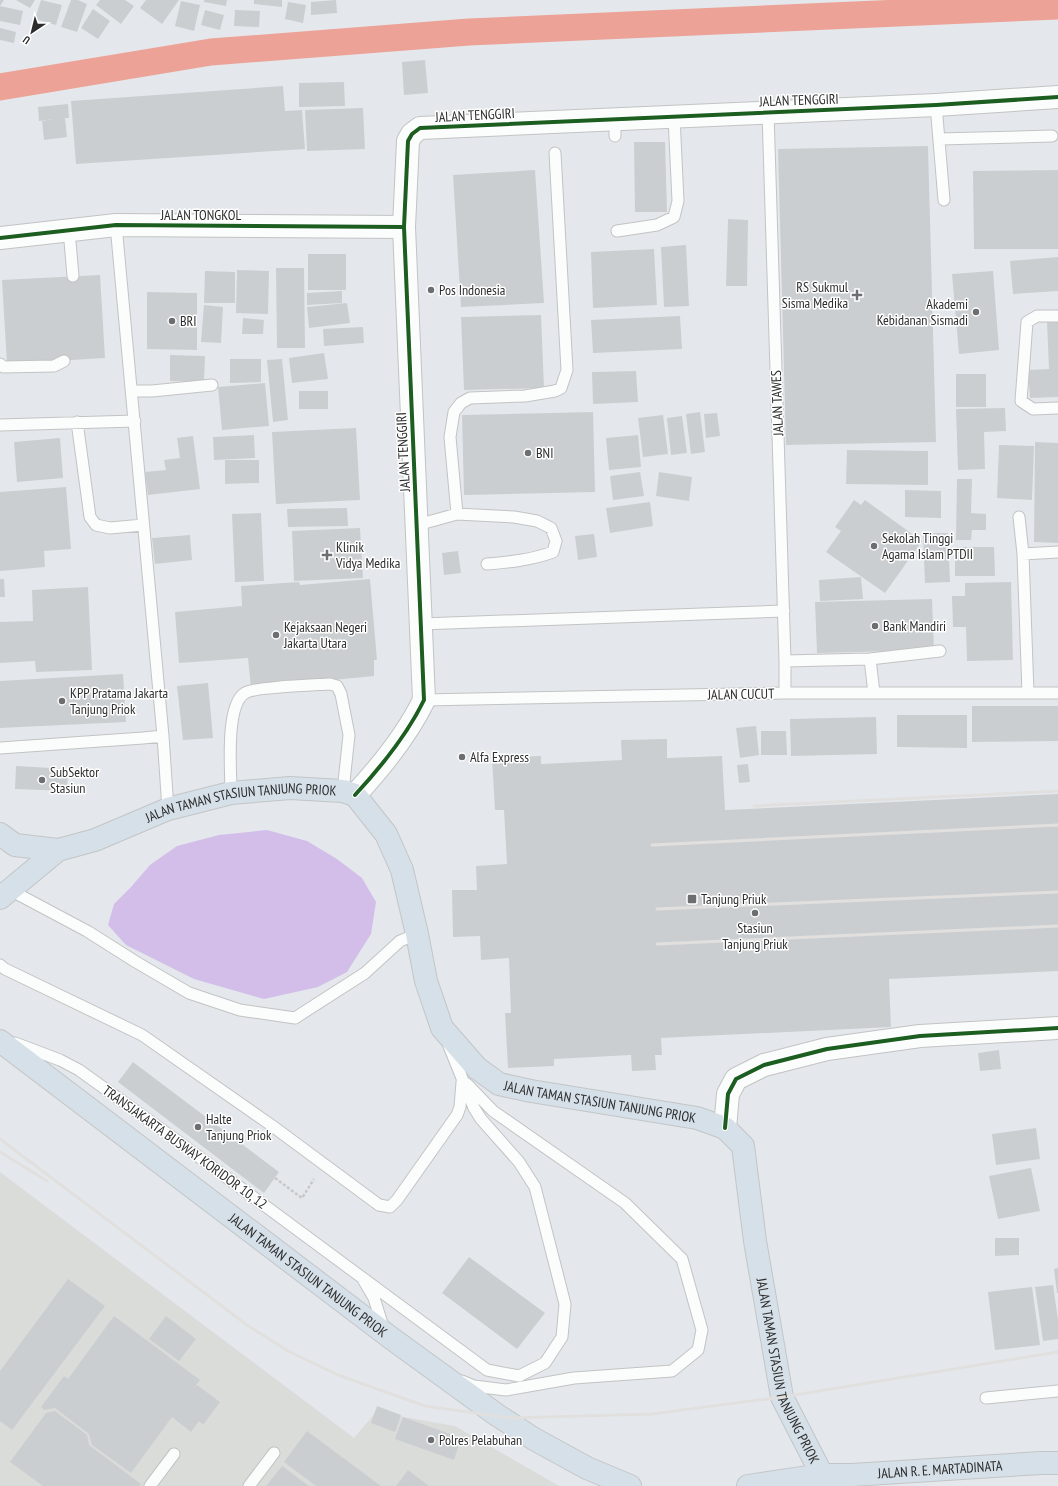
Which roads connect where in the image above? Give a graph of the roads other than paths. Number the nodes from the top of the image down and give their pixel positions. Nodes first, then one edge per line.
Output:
1 (1058, 97) edge
2 (936, 105) junction
3 (768, 112) junction
4 (674, 117) junction
5 (1052, 136) dead end
6 (940, 139) junction
7 (555, 153) dead end
8 (944, 200) dead end
9 (116, 225) junction
10 (404, 227) junction
11 (69, 230) junction
12 (618, 232) dead end
13 (0, 238) edge
14 (73, 276) dead end
15 (1058, 316) edge
16 (64, 361) dead end
17 (0, 364) edge
18 (212, 385) dead end
19 (132, 391) junction
20 (1058, 408) edge
21 (135, 421) junction
22 (77, 422) junction
23 (0, 425) edge
24 (457, 514) junction
25 (1019, 517) dead end
26 (143, 525) junction
27 (417, 525) junction
28 (1058, 552) edge
29 (1023, 554) junction
30 (487, 564) dead end
31 (784, 611) junction
32 (421, 624) junction
33 (940, 651) dead end
34 (870, 660) junction
35 (785, 661) junction
36 (785, 693) junction
37 (874, 693) junction
38 (1028, 693) junction
39 (1058, 693) edge
40 (424, 700) junction
41 (163, 736) junction
42 (0, 748) edge
43 (231, 793) junction
44 (349, 793) junction
45 (168, 809) junction
46 (8, 839) edge
47 (58, 850) junction
48 (5, 894) edge
49 (417, 934) junction
50 (0, 966) edge
51 (442, 1028) junction
52 (1058, 1028) edge
53 (0, 1037) edge
54 (0, 1041) edge
55 (463, 1079) junction
56 (725, 1128) junction
57 (360, 1276) junction
58 (391, 1338) junction
59 (416, 1356) junction
60 (1058, 1392) edge
61 (986, 1398) dead end
62 (274, 1452) dead end
63 (174, 1454) dead end
64 (1058, 1463) edge
65 (822, 1475) junction
66 (150, 1486) edge
67 (249, 1486) edge
68 (630, 1486) edge
69 (748, 1486) edge

1 - 2 street, JALAN TENGGIRI
2 - 3 street, JALAN TENGGIRI
2 - 6 lane
3 - 4 street, JALAN TENGGIRI
3 - 31 lane, JALAN TAWES
4 - 10 street, JALAN TENGGIRI
4 - 12 lane
5 - 6 lane
6 - 8 lane
7 - 24 lane
9 - 10 street, JALAN TONGKOL
9 - 11 street, JALAN TONGKOL
9 - 19 lane
10 - 27 street, JALAN TENGGIRI
11 - 13 street, JALAN TONGKOL
11 - 14 lane
15 - 20 lane
16 - 17 lane
18 - 19 lane
19 - 21 lane
21 - 22 lane
21 - 26 lane
22 - 23 lane
22 - 26 lane
24 - 27 lane
24 - 30 lane
25 - 29 lane
26 - 41 lane
27 - 32 street, JALAN TENGGIRI
28 - 29 lane
29 - 38 lane
31 - 32 lane
31 - 35 lane, JALAN TAWES
32 - 40 street, JALAN TENGGIRI
33 - 34 lane
34 - 35 lane
34 - 37 lane
35 - 36 lane, JALAN TAWES
36 - 37 lane, JALAN CUCUT
36 - 40 lane, JALAN CUCUT
37 - 38 lane, JALAN CUCUT
38 - 39 lane, JALAN CUCUT
40 - 44 street
41 - 42 lane
41 - 45 lane
43 - 44 highway, JALAN TAMAN STASIUN TANJUNG PRIOK
43 - 44 lane
43 - 45 highway, JALAN TAMAN STASIUN TANJUNG PRIOK
44 - 49 highway, JALAN TAMAN STASIUN TANJUNG PRIOK
45 - 47 highway, JALAN TAMAN STASIUN TANJUNG PRIOK
46 - 47 highway, JALAN TAMAN STASIUN TANJUNG PRIOK
47 - 48 highway
48 - 49 lane
49 - 51 highway, JALAN TAMAN STASIUN TANJUNG PRIOK
50 - 55 lane
51 - 55 lane, TRANSJAKARTA BUSWAY KORIDOR 10, 12
51 - 56 highway, JALAN TAMAN STASIUN TANJUNG PRIOK
52 - 56 street
53 - 57 lane, TRANSJAKARTA BUSWAY KORIDOR 10, 12
54 - 58 highway, JALAN TAMAN STASIUN TANJUNG PRIOK
55 - 57 lane, TRANSJAKARTA BUSWAY KORIDOR 10, 12
55 - 59 lane
56 - 65 highway, JALAN TAMAN STASIUN TANJUNG PRIOK
57 - 58 lane, TRANSJAKARTA BUSWAY KORIDOR 10, 12
58 - 59 highway, JALAN TAMAN STASIUN TANJUNG PRIOK
59 - 68 highway, JALAN TAMAN STASIUN TANJUNG PRIOK
60 - 61 lane
62 - 67 lane
63 - 66 lane
64 - 65 highway, JALAN R. E. MARTADINATA
65 - 69 highway, JALAN TAMAN STASIUN TANJUNG PRIOK

